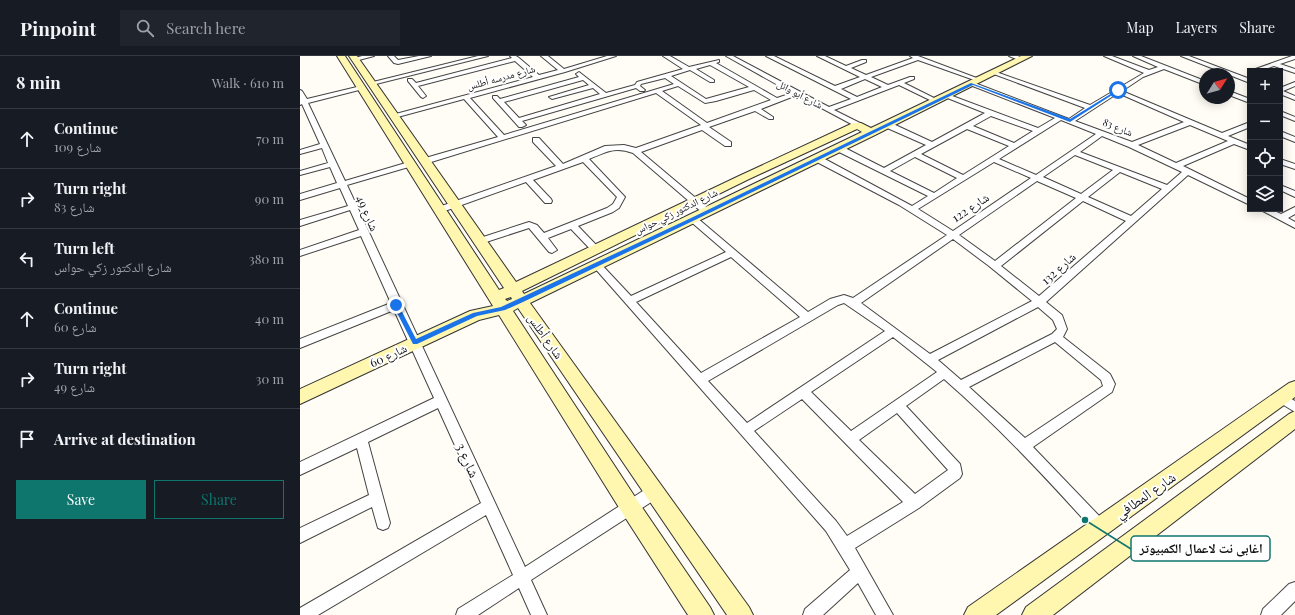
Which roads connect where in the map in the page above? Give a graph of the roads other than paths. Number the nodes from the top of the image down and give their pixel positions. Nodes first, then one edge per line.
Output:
1 (371, 56) edge
2 (391, 56) edge
3 (428, 56) edge
4 (485, 56) edge
5 (544, 56) edge
6 (613, 56) edge
7 (666, 56) edge
8 (769, 56) edge
9 (820, 56) edge
10 (840, 56) edge
11 (1107, 56) edge
12 (1136, 56) edge
13 (1184, 56) edge
14 (350, 57) edge
15 (600, 57) edge
16 (730, 57) edge
17 (916, 57) edge
18 (1021, 57) edge
19 (1295, 57) edge
20 (468, 58) edge
21 (515, 58) edge
22 (869, 58) edge
23 (829, 60) junction
24 (711, 63) junction
25 (1274, 64) junction
26 (1163, 67) junction
27 (482, 68) junction
28 (570, 68) junction
29 (846, 68) junction
30 (1262, 68) edge
31 (690, 69) junction
32 (563, 71) junction
33 (1148, 72) junction
34 (1295, 72) edge
35 (994, 73) junction
36 (1247, 73) edge
37 (406, 75) junction
38 (665, 75) junction
39 (1238, 76) junction
40 (865, 77) junction
41 (538, 78) junction
42 (584, 78) junction
43 (912, 78) dead end
44 (1247, 80) edge
45 (712, 81) dead end
46 (1199, 81) edge
47 (976, 82) junction
48 (899, 83) junction
49 (679, 84) junction
50 (1295, 84) edge
51 (366, 85) junction
52 (414, 85) junction
53 (593, 86) junction
54 (637, 86) junction
55 (887, 87) junction
56 (754, 88) junction
57 (836, 88) junction
58 (544, 89) junction
59 (490, 90) junction
60 (1118, 90) junction
61 (1283, 90) edge
62 (657, 91) junction
63 (300, 92) edge
64 (1283, 92) edge
65 (798, 93) junction
66 (647, 94) junction
67 (605, 95) junction
68 (1235, 95) edge
69 (423, 96) dead end
70 (947, 96) junction
71 (466, 97) junction
72 (552, 97) junction
73 (1295, 98) edge
74 (857, 99) junction
75 (777, 100) junction
76 (1247, 100) edge
77 (500, 101) junction
78 (936, 101) junction
79 (302, 102) edge
80 (563, 107) junction
81 (755, 108) junction
82 (1091, 108) junction
83 (828, 110) junction
84 (991, 113) junction
85 (1283, 114) edge
86 (394, 116) junction
87 (1061, 117) junction
88 (771, 118) dead end
89 (1295, 119) edge
90 (518, 120) junction
91 (1070, 121) junction
92 (1191, 122) junction
93 (888, 124) junction
94 (1247, 125) edge
95 (857, 126) junction
96 (967, 126) junction
97 (705, 127) junction
98 (1038, 131) junction
99 (871, 133) junction
100 (1102, 133) junction
101 (1283, 134) edge
102 (531, 135) junction
103 (1222, 136) junction
104 (503, 138) junction
105 (1295, 140) edge
106 (1235, 141) junction
107 (728, 144) dead end
108 (324, 145) junction
109 (932, 145) junction
110 (1132, 145) junction
111 (1014, 146) junction
112 (1247, 147) edge
113 (838, 148) junction
114 (636, 151) junction
115 (300, 152) edge
116 (1074, 152) junction
117 (914, 154) junction
118 (415, 158) junction
119 (584, 159) junction
120 (818, 159) junction
121 (994, 159) junction
122 (1283, 162) edge
123 (332, 164) junction
124 (1177, 166) junction
125 (561, 167) junction
126 (1295, 167) edge
127 (1119, 169) junction
128 (884, 171) junction
129 (1188, 171) junction
130 (300, 173) edge
131 (963, 178) junction
132 (1036, 178) junction
133 (528, 179) junction
134 (342, 185) junction
135 (1167, 188) junction
136 (1283, 188) edge
137 (1295, 194) edge
138 (934, 196) junction
139 (300, 197) edge
140 (1082, 198) junction
141 (1247, 200) edge
142 (548, 201) dead end
143 (694, 202) junction
144 (455, 205) junction
145 (352, 207) junction
146 (913, 209) junction
147 (439, 210) junction
148 (1295, 210) edge
149 (707, 212) junction
150 (1269, 212) edge
151 (1282, 218) junction
152 (693, 219) junction
153 (1132, 220) junction
154 (300, 223) edge
155 (572, 225) junction
156 (1295, 225) edge
157 (363, 232) junction
158 (952, 234) junction
159 (542, 237) junction
160 (480, 241) junction
161 (552, 250) dead end
162 (596, 250) junction
163 (300, 253) edge
164 (732, 253) junction
165 (597, 264) junction
166 (995, 266) junction
167 (517, 295) junction
168 (630, 301) junction
169 (1039, 302) junction
170 (854, 303) junction
171 (499, 304) junction
172 (396, 305) junction
173 (807, 317) junction
174 (893, 331) junction
175 (1056, 337) junction
176 (415, 343) junction
177 (300, 344) edge
178 (929, 360) junction
179 (944, 373) junction
180 (700, 380) junction
181 (960, 386) junction
182 (803, 392) junction
183 (300, 397) edge
184 (1290, 398) edge
185 (440, 401) junction
186 (898, 405) junction
187 (1295, 419) edge
188 (746, 430) junction
189 (850, 439) junction
190 (361, 440) junction
191 (1024, 446) junction
192 (300, 469) edge
193 (654, 492) junction
194 (376, 498) junction
195 (914, 503) junction
196 (489, 506) junction
197 (630, 507) junction
198 (383, 523) dead end
199 (1100, 527) junction
200 (300, 536) edge
201 (846, 546) junction
202 (860, 571) junction
203 (522, 578) junction
204 (1294, 593) edge
205 (303, 615) edge
206 (464, 615) edge
207 (539, 615) edge
208 (702, 615) edge
209 (741, 615) edge
210 (811, 615) edge
211 (885, 615) edge
212 (976, 615) edge
213 (1034, 615) edge
214 (1269, 615) edge

1 - 14 street
2 - 3 street
4 - 20 street
5 - 32 street
6 - 15 street, شارع مدرسه أطلس
7 - 31 street
8 - 57 street
9 - 23 street
10 - 23 street
11 - 33 street
12 - 26 street
13 - 39 street
14 - 51 street, شارع أطلس
15 - 28 street, شارع مدرسه أطلس
16 - 24 street
16 - 65 street, شارع أبو وائل
17 - 40 street
17 - 47 street, شارع 83
18 - 35 street, شارع الدكتور زكي حواس
19 - 25 street
20 - 27 street
20 - 37 street
21 - 27 street
21 - 41 street
22 - 29 street
23 - 29 street
24 - 31 street
24 - 56 street
25 - 30 street
25 - 34 street
26 - 33 street
26 - 46 street
27 - 52 street
28 - 32 street, شارع مدرسه أطلس
28 - 42 street
29 - 40 street
31 - 38 street
31 - 45 street
32 - 41 street, شارع مدرسه أطلس
33 - 60 street
35 - 47 street, شارع الدكتور زكي حواس
35 - 82 street
36 - 39 street
37 - 51 street
37 - 52 street
38 - 49 street
38 - 54 street
39 - 44 street
40 - 55 street
40 - 57 street
41 - 59 street, شارع مدرسه أطلس
42 - 53 street
42 - 58 street
43 - 48 street
47 - 70 street, شارع الدكتور زكي حواس
47 - 87 street, شارع 83
48 - 55 street
48 - 78 street
49 - 56 street
49 - 62 street
50 - 61 street
51 - 79 street
51 - 86 street, شارع أطلس
51 - 118 street, شارع أطلس
52 - 69 street
53 - 67 street
53 - 72 street
54 - 66 street
54 - 67 street
55 - 74 street
56 - 75 street
57 - 74 street
58 - 72 street
58 - 77 street
59 - 71 street, شارع مدرسه أطلس
59 - 77 street
60 - 82 street
60 - 92 street
62 - 66 street
62 - 97 street
63 - 79 street, شارع 49
64 - 73 street
65 - 75 street
65 - 83 street, شارع أبو وائل
66 - 102 street
67 - 80 street
68 - 76 street
70 - 78 street, شارع الدكتور زكي حواس
70 - 84 street
71 - 86 street, شارع مدرسه أطلس
71 - 104 street
72 - 80 street
74 - 83 street
75 - 81 street
77 - 90 street
78 - 93 street, شارع الدكتور زكي حواس
79 - 108 street, شارع 49
80 - 90 street
81 - 88 street
81 - 97 street
82 - 91 street
83 - 95 street, شارع أبو وائل
84 - 96 street
84 - 98 street
85 - 89 street
86 - 118 street, شارع أطلس
87 - 91 street, شارع 83
87 - 98 street
90 - 102 street
91 - 100 street, شارع 83
92 - 103 street
92 - 110 street
93 - 99 street, شارع الدكتور زكي حواس
93 - 109 street
94 - 103 street
95 - 99 street, شارع أبو وائل
95 - 143 street, شارع الدكتور زكي حواس
96 - 109 street
96 - 111 street
97 - 107 street
97 - 114 street
98 - 111 street
99 - 113 street, شارع الدكتور زكي حواس
100 - 110 street, شارع 83
100 - 116 street, شارع 122
101 - 105 street
102 - 104 street
102 - 125 street
103 - 106 street
104 - 118 street
106 - 112 street
106 - 124 street
108 - 115 street
108 - 123 street, شارع 49
109 - 117 street
110 - 124 street, شارع 83
111 - 121 street
113 - 120 street, شارع الدكتور زكي حواس
113 - 128 street
114 - 119 street
114 - 143 street
116 - 127 street
116 - 132 street, شارع 122
117 - 128 street
117 - 131 street
118 - 134 street
118 - 144 street, شارع أطلس
118 - 147 street, شارع أطلس
119 - 125 street
119 - 155 street
120 - 146 street
120 - 149 street, شارع الدكتور زكي حواس
121 - 131 street
121 - 132 street
122 - 126 street
123 - 130 street
123 - 134 street, شارع 49
124 - 129 street, شارع 83
125 - 133 street
127 - 135 street
127 - 140 street
128 - 138 street
129 - 135 street, شارع 132
129 - 141 street, شارع 83
131 - 138 street
132 - 140 street
132 - 158 street, شارع 122
133 - 142 street
133 - 144 street
134 - 139 street
134 - 145 street, شارع 49
135 - 153 street, شارع 132
136 - 137 street
138 - 146 street
140 - 153 street
140 - 166 street
143 - 149 street
143 - 162 street, شارع الدكتور زكي حواس
144 - 147 street
144 - 160 street, شارع أطلس
145 - 154 street
145 - 157 street, شارع 49
146 - 158 street
147 - 171 street, شارع أطلس
148 - 151 street
149 - 152 street, شارع الدكتور زكي حواس
150 - 151 street
151 - 156 street
152 - 164 street
152 - 165 street, شارع الدكتور زكي حواس
153 - 169 street, شارع 132
155 - 159 street
155 - 162 street
157 - 163 street
157 - 172 street, شارع 49
158 - 166 street
158 - 170 street, شارع 122
159 - 160 street
159 - 161 street
160 - 167 street, شارع أطلس
162 - 167 street, شارع الدكتور زكي حواس
164 - 168 street
164 - 173 street
165 - 167 street, شارع الدكتور زكي حواس
165 - 168 street
166 - 169 street
167 - 171 street, شارع الدكتور زكي حواس
167 - 193 street, شارع أطلس
168 - 180 street
169 - 175 street
169 - 178 street, شارع 132
170 - 173 street
170 - 174 street
171 - 176 street, شارع 60
171 - 197 street, شارع أطلس
172 - 176 street, شارع 49
172 - 177 street
173 - 180 street
174 - 178 street
174 - 182 street
175 - 181 street
175 - 191 street
176 - 183 street, شارع 60
176 - 185 street, شارع 3
178 - 179 street
179 - 181 street
179 - 186 street
180 - 188 street
181 - 191 street
182 - 188 street
182 - 189 street
184 - 199 street, شارع المطافي
185 - 190 street
185 - 196 street, شارع 3
186 - 189 street
186 - 195 street
187 - 213 street
188 - 201 street
189 - 195 street
190 - 192 street
190 - 194 street
191 - 199 street
193 - 197 street
193 - 209 street, شارع أطلس
194 - 198 street
194 - 200 street
195 - 201 street
196 - 203 street, شارع 3
196 - 205 street
197 - 203 street
197 - 208 street, شارع أطلس
199 - 212 street, شارع المطافي
201 - 202 street
202 - 210 street
202 - 211 street
203 - 206 street
203 - 207 street, شارع 3
204 - 214 street

